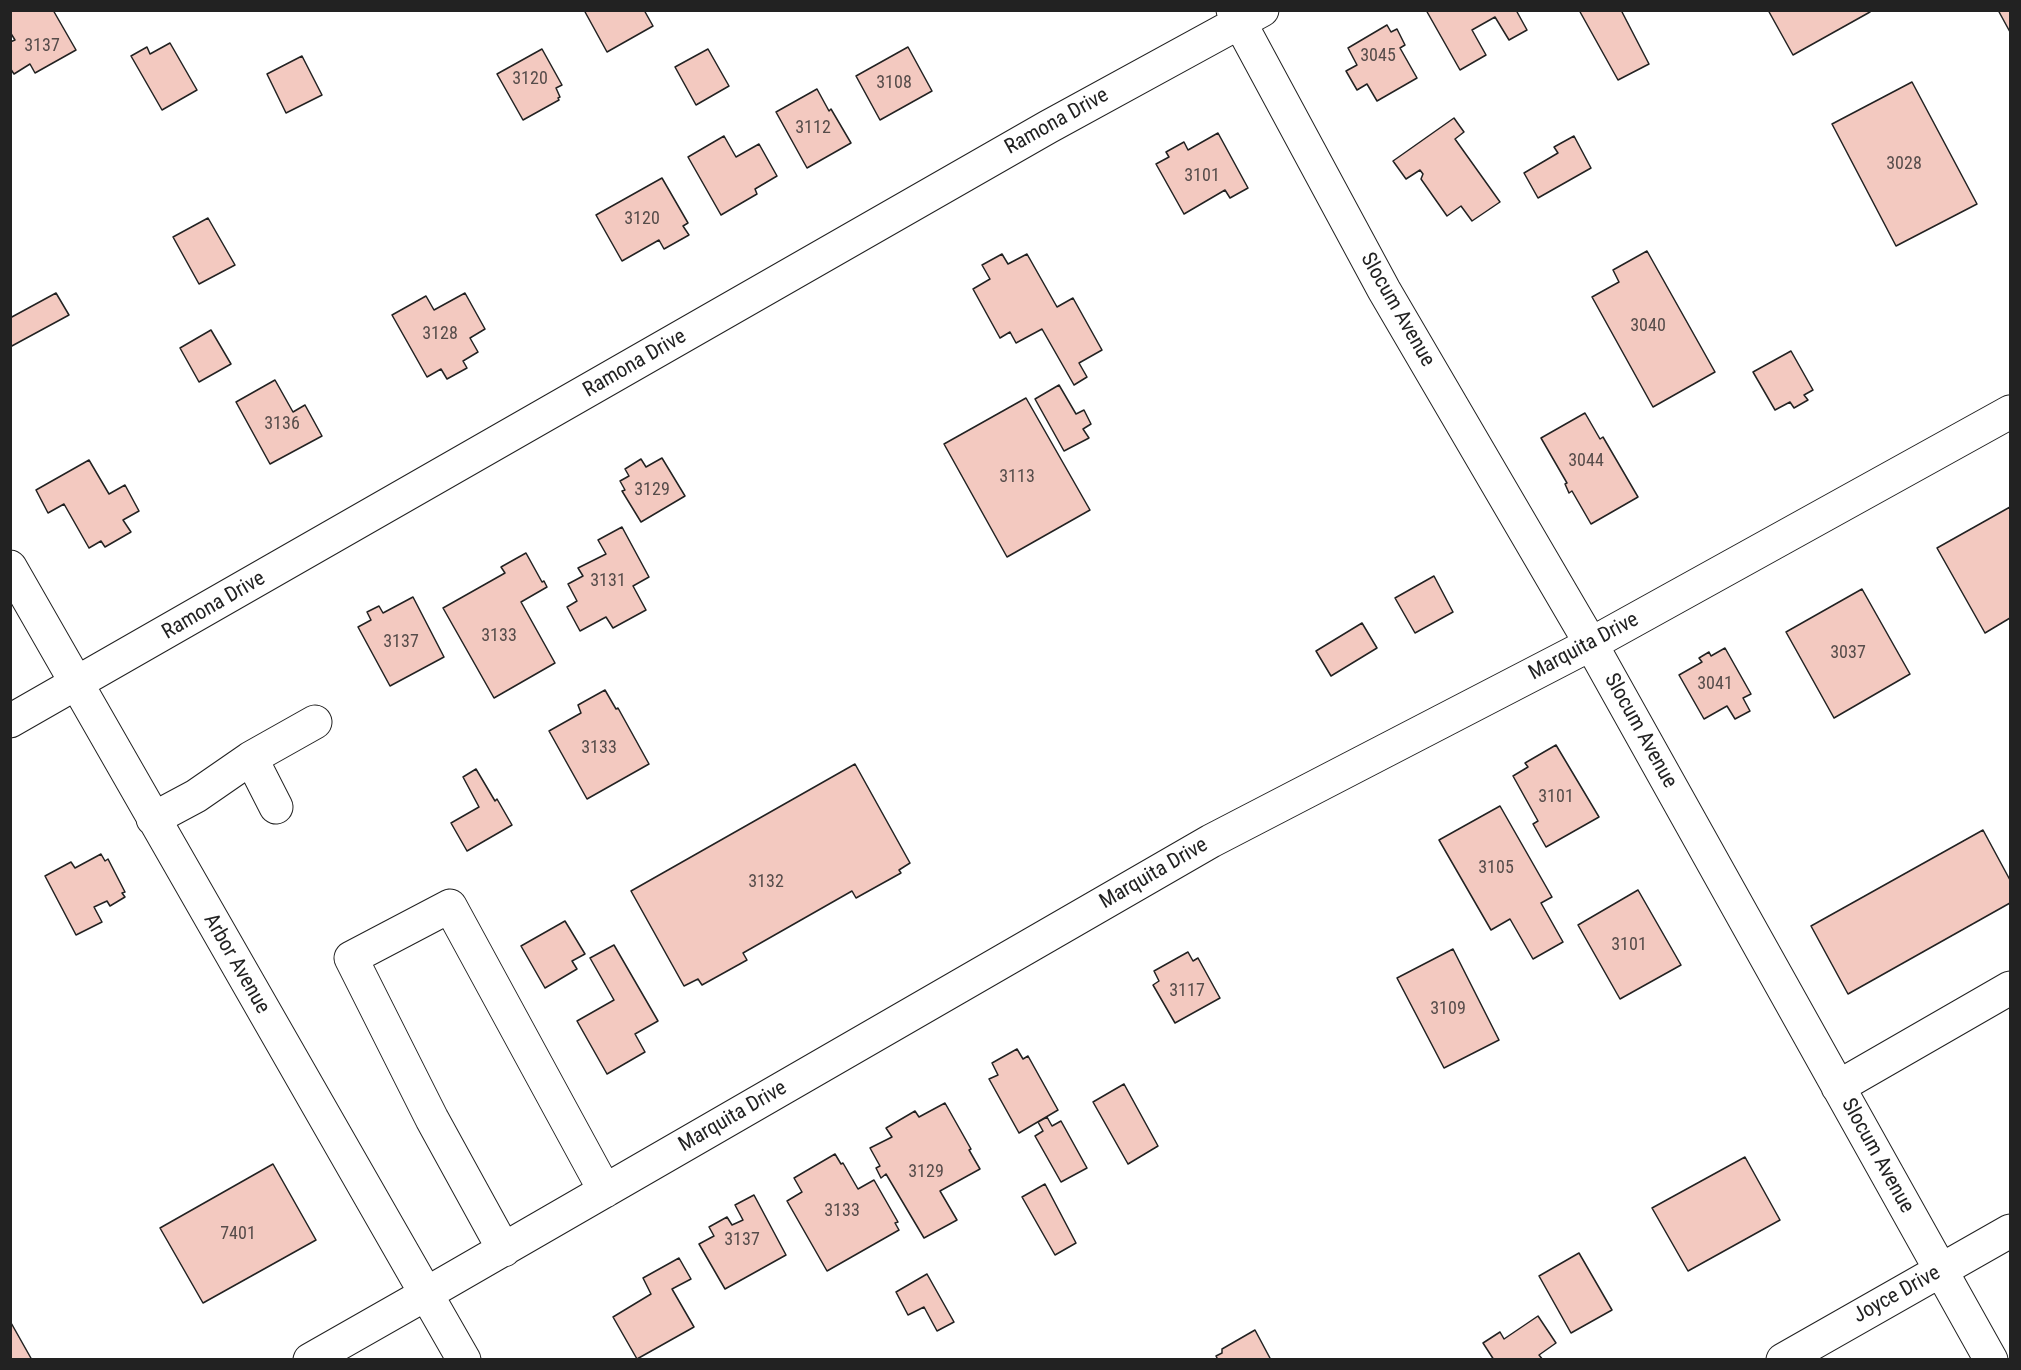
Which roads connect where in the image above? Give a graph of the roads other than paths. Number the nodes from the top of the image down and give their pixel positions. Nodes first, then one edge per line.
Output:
1 (1245, 14) edge
2 (2010, 412) edge
3 (10, 567) edge
4 (1591, 644) junction
5 (76, 685) junction
6 (10, 721) edge
7 (315, 722) dead end
8 (251, 758) junction
9 (276, 807) dead end
10 (153, 819) junction
11 (2010, 988) edge
12 (1838, 1087) junction
13 (605, 1191) junction
14 (2010, 1231) edge
15 (504, 1250) junction
16 (1941, 1271) junction
17 (426, 1294) junction
18 (1979, 1355) edge
19 (310, 1359) edge
20 (464, 1359) edge
21 (1783, 1359) edge

1 - 4 street, Slocum Avenue
1 - 5 street, Ramona Drive
2 - 4 street, Marquita Drive
3 - 5 street, Arbor Avenue
4 - 12 street, Slocum Avenue
4 - 13 street, Marquita Drive
5 - 6 street, Ramona Drive
5 - 10 street, Arbor Avenue
7 - 8 street
8 - 9 street
8 - 10 street
10 - 17 street, Arbor Avenue
11 - 12 street
12 - 16 street, Slocum Avenue
13 - 15 street, Marquita Drive
13 - 15 street
14 - 16 street, Joyce Drive
15 - 17 street, Marquita Drive
16 - 18 street, Slocum Avenue
16 - 21 street, Joyce Drive
17 - 19 street, Marquita Drive
17 - 20 street, Arbor Avenue

